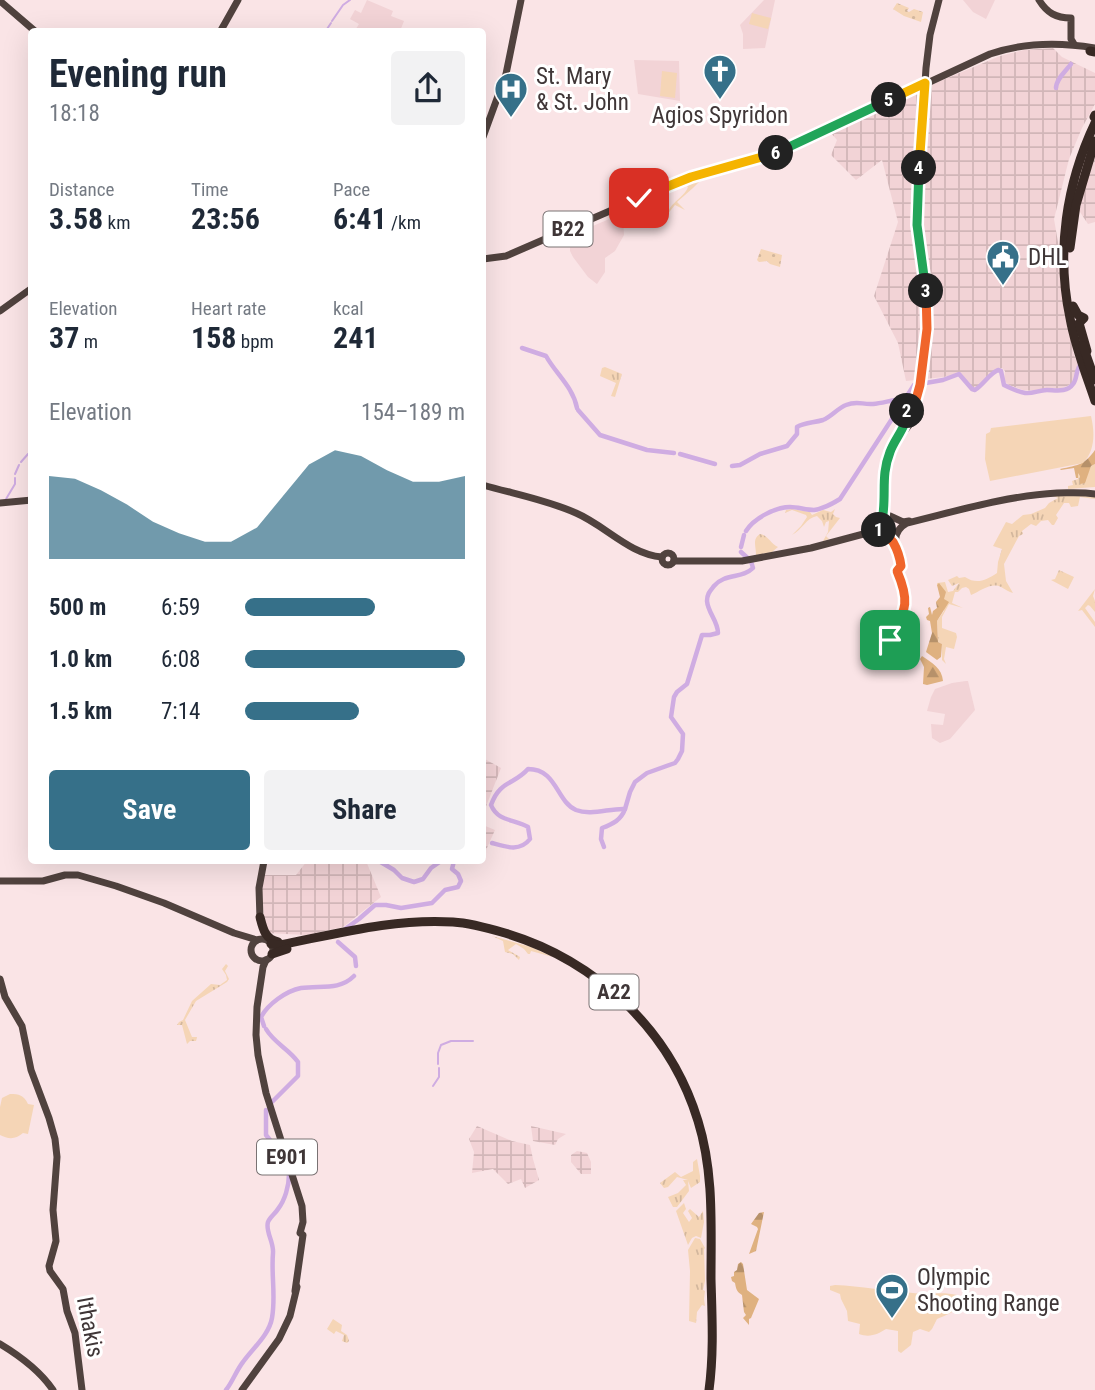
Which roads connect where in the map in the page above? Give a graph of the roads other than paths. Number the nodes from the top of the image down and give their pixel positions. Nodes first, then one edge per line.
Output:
1 (239, 0) edge
2 (521, 0) edge
3 (939, 0) edge
4 (1040, 0) edge
5 (3, 5) edge
6 (1070, 21) junction
7 (29, 28) edge
8 (224, 28) edge
9 (1065, 44) junction
10 (1075, 45) junction
11 (1094, 51) edge
12 (926, 70) junction
13 (937, 79) junction
14 (925, 84) junction
15 (914, 90) junction
16 (924, 98) junction
17 (871, 110) junction
18 (1095, 116) edge
19 (1095, 123) edge
20 (486, 129) edge
21 (932, 134) dead end
22 (1095, 134) edge
23 (923, 139) junction
24 (1095, 141) edge
25 (1090, 157) junction
26 (921, 165) junction
27 (920, 183) junction
28 (1072, 199) junction
29 (636, 201) junction
30 (1070, 248) junction
31 (486, 259) edge
32 (28, 293) edge
33 (1071, 303) junction
34 (0, 312) edge
35 (1089, 370) edge
36 (922, 383) junction
37 (1095, 401) edge
38 (1095, 411) edge
39 (910, 419) junction
40 (486, 488) edge
41 (1095, 491) edge
42 (28, 499) edge
43 (0, 502) edge
44 (894, 518) junction
45 (880, 522) junction
46 (871, 531) junction
47 (897, 532) junction
48 (883, 535) junction
49 (900, 560) junction
50 (890, 640) dead end
51 (261, 864) edge
52 (262, 864) edge
53 (0, 881) edge
54 (260, 917) junction
55 (453, 923) junction
56 (261, 942) junction
57 (266, 958) junction
58 (0, 979) edge
59 (266, 1093) junction
60 (0, 1344) edge
61 (53, 1390) edge
62 (82, 1390) edge
63 (242, 1390) edge
64 (708, 1390) edge

1 - 8 main road
2 - 20 main road
3 - 12 main road
4 - 6 main road
5 - 7 main road
6 - 9 main road
6 - 10 main road
9 - 10 main road
9 - 13 main road
10 - 11 main road
11 - 13 main road
12 - 13 main road
12 - 14 main road
12 - 15 main road
13 - 14 main road
13 - 16 main road
14 - 15 main road
14 - 16 main road
15 - 16 main road
15 - 17 main road
16 - 23 main road
16 - 36 main road
17 - 29 main road
17 - 29 main road
18 - 28 highway
19 - 28 highway
21 - 23 main road
22 - 28 highway
23 - 26 main road
24 - 25 highway
25 - 28 highway
25 - 30 highway
26 - 27 main road
26 - 27 main road
27 - 36 main road
28 - 30 highway
28 - 33 highway
29 - 31 main road, B22
30 - 33 highway
32 - 34 main road
33 - 35 highway
33 - 35 highway
35 - 37 highway
35 - 38 highway
36 - 39 main road
39 - 44 main road
39 - 45 main road
40 - 46 main road
41 - 44 main road
41 - 47 main road
42 - 43 main road
44 - 45 main road
44 - 47 main road
45 - 46 main road
45 - 48 main road
46 - 48 main road
47 - 48 main road
47 - 49 main road
48 - 49 main road
49 - 50 main road
51 - 56 main road
52 - 54 main road
53 - 56 main road
54 - 55 highway
54 - 56 main road
55 - 56 highway, A22
55 - 57 highway, A22
55 - 64 highway, A22
56 - 57 main road
56 - 57 main road
57 - 59 main road, E901
57 - 59 main road
58 - 62 main road, Ithakis
59 - 63 main road, E901
60 - 61 main road

